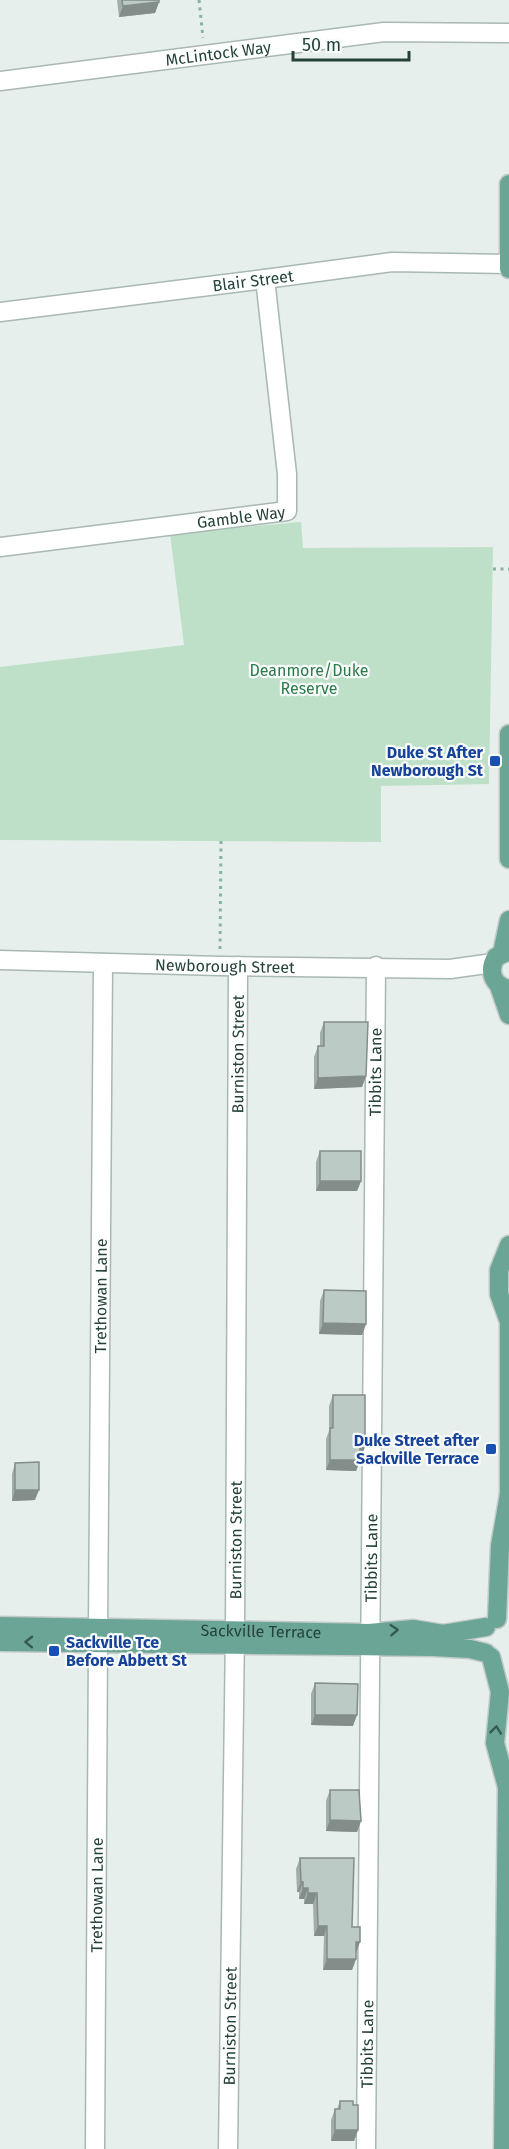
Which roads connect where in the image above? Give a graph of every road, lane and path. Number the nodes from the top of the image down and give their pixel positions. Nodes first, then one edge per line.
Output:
1 (199, 0) edge
2 (509, 33) edge
3 (206, 55) junction
4 (0, 81) edge
5 (509, 184) edge
6 (508, 266) edge
7 (266, 279) junction
8 (0, 312) edge
9 (0, 547) edge
10 (493, 569) dead end
11 (509, 569) edge
12 (509, 734) edge
13 (509, 824) edge
14 (221, 841) dead end
15 (509, 859) edge
16 (509, 920) edge
17 (0, 960) edge
18 (104, 963) junction
19 (229, 966) junction
20 (376, 966) junction
21 (501, 970) edge
22 (509, 1016) edge
23 (509, 1245) edge
24 (509, 1321) edge
25 (509, 1494) edge
26 (497, 1622) edge
27 (0, 1626) edge
28 (98, 1636) junction
29 (234, 1638) junction
30 (369, 1640) junction
31 (0, 1642) edge
32 (488, 1655) junction
33 (509, 1661) edge
34 (508, 1783) edge
35 (95, 2149) edge
36 (228, 2149) edge
37 (366, 2149) edge
38 (503, 2149) edge

1 - 3 path
2 - 3 street, McLintock Way
3 - 4 street, McLintock Way
5 - 6 main road
6 - 7 street, Blair Street
7 - 8 street, Blair Street
7 - 9 street, Gamble Way
10 - 11 path
12 - 13 main road
13 - 15 main road
14 - 19 path
16 - 21 main road
17 - 18 street, Newborough Street
18 - 19 street, Newborough Street
18 - 28 street, Trethowan Lane
19 - 20 street, Newborough Street
19 - 29 street, Burniston Street
20 - 21 street, Newborough Street
20 - 30 street, Tibbits Lane
21 - 22 main road
23 - 24 main road
24 - 25 main road
25 - 26 main road
30 -> 26 main road, Sackville Terrace
26 - 32 main road
27 - 28 main road, Sackville Terrace
28 - 29 main road, Sackville Terrace
28 -> 31 main road, Sackville Terrace
28 - 35 street, Trethowan Lane
29 - 30 main road, Sackville Terrace
29 - 36 street, Burniston Street
30 - 32 main road, Sackville Terrace
30 - 37 street, Tibbits Lane
32 - 33 main road, Sackville Terrace
34 -> 32 main road
34 - 38 main road

